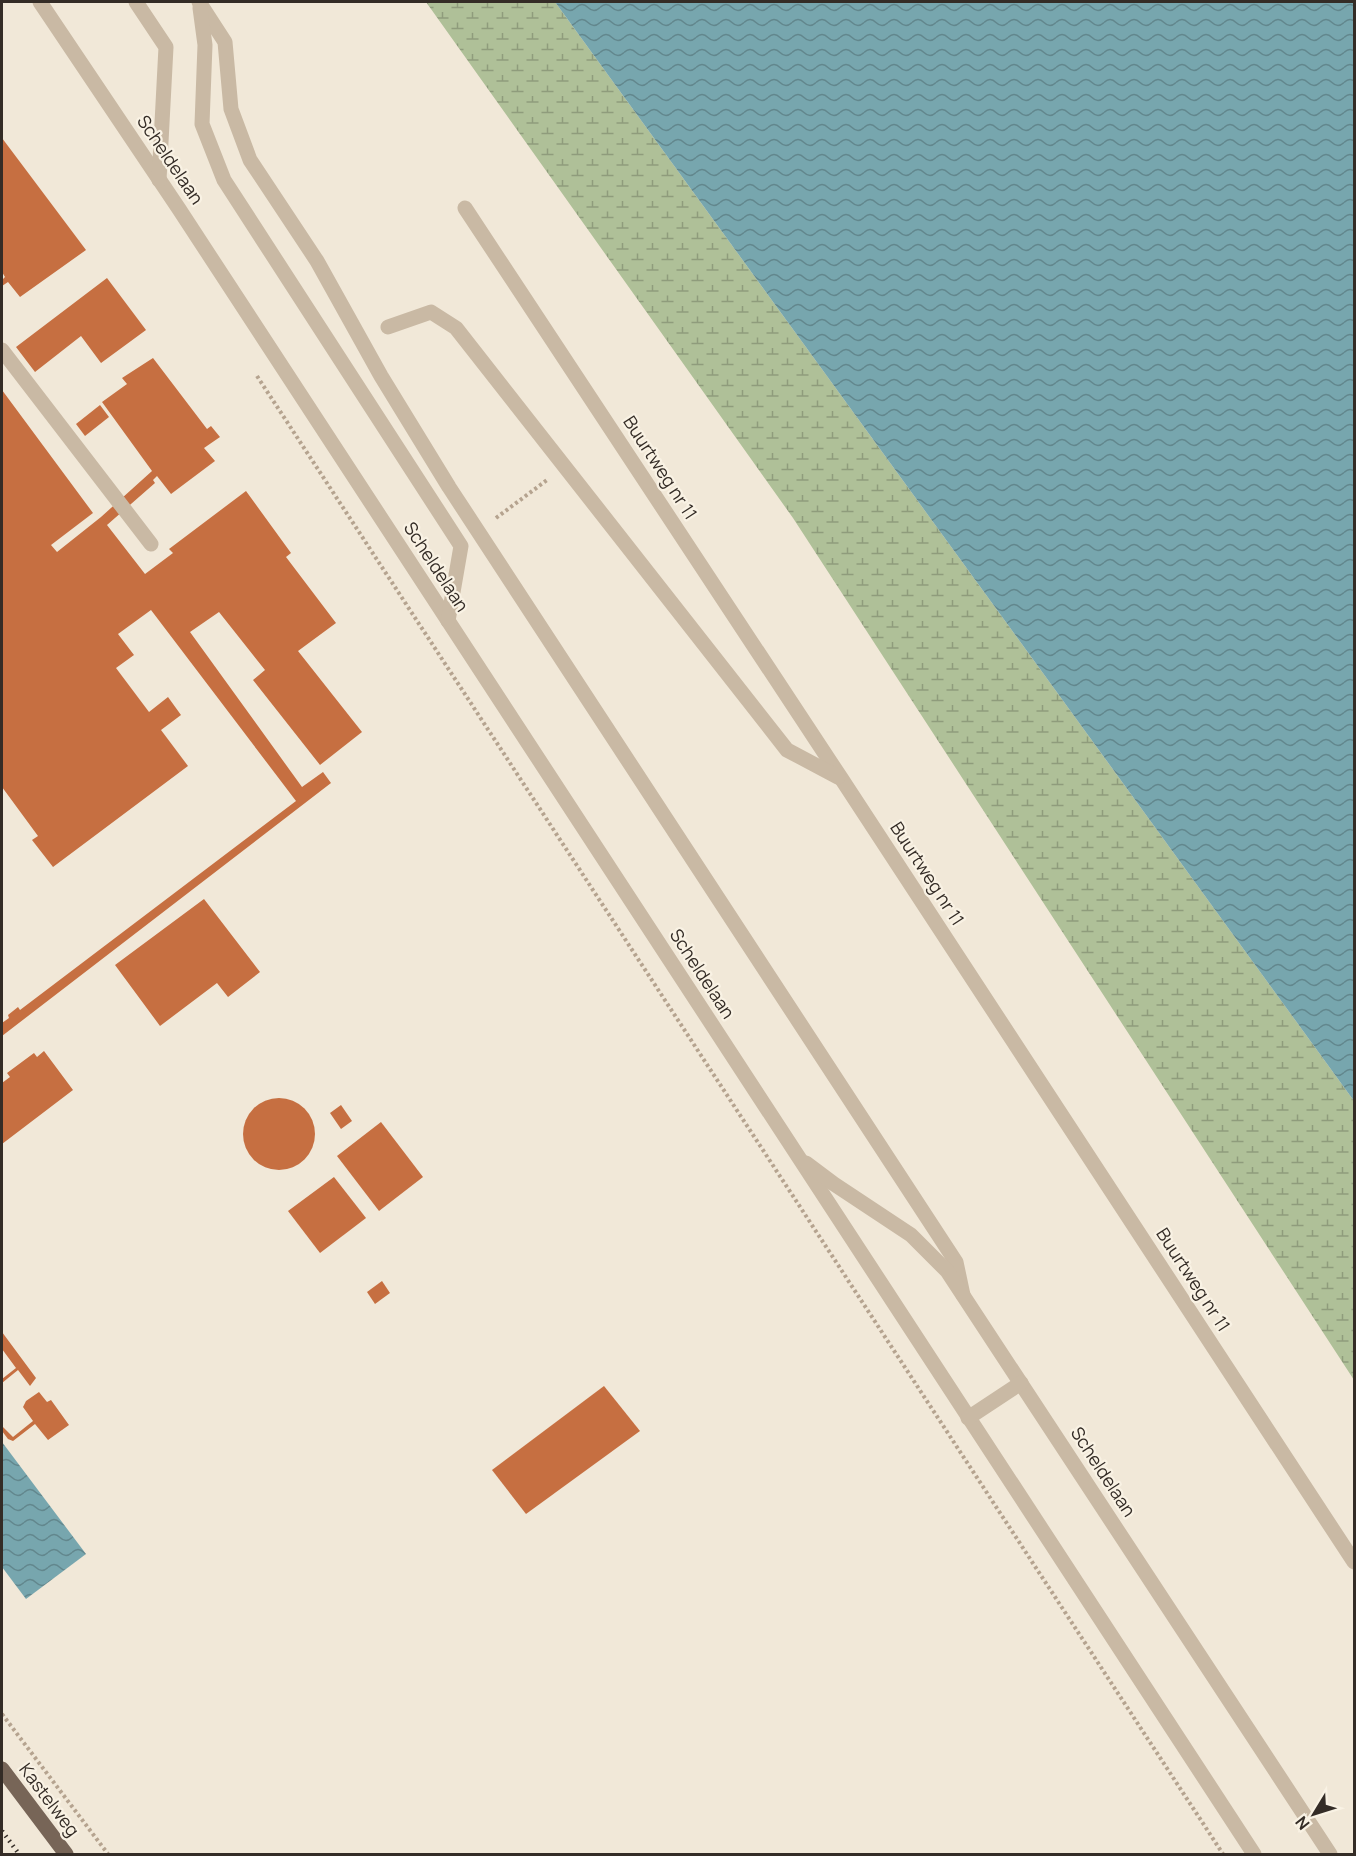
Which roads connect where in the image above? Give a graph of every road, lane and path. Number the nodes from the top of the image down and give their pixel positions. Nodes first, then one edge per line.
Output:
1 (40, 2) edge
2 (136, 2) edge
3 (199, 2) edge
4 (159, 180) junction
5 (465, 208) dead end
6 (388, 327) dead end
7 (2, 350) edge
8 (151, 544) dead end
9 (448, 621) junction
10 (841, 778) junction
11 (797, 1155) junction
12 (963, 1295) junction
13 (1021, 1383) junction
14 (968, 1418) junction
15 (1354, 1562) edge
16 (2, 1714) edge
17 (2, 1769) edge
18 (66, 1854) edge
19 (108, 1854) edge
20 (1254, 1854) edge
21 (1330, 1854) edge

1 - 4 lane, Scheldelaan
2 - 4 lane
3 - 9 lane
3 - 12 lane
4 - 9 lane, Scheldelaan
5 - 10 lane, Buurtweg nr 11
6 - 10 lane
7 - 8 lane
9 - 11 lane, Scheldelaan
10 - 15 lane, Buurtweg nr 11
11 - 12 lane, Scheldelaan
11 - 14 lane, Scheldelaan
12 - 13 lane, Scheldelaan
13 - 14 lane
13 - 21 lane, Scheldelaan
14 - 20 lane, Scheldelaan
16 - 19 path
17 - 18 main road, Kastelweg

